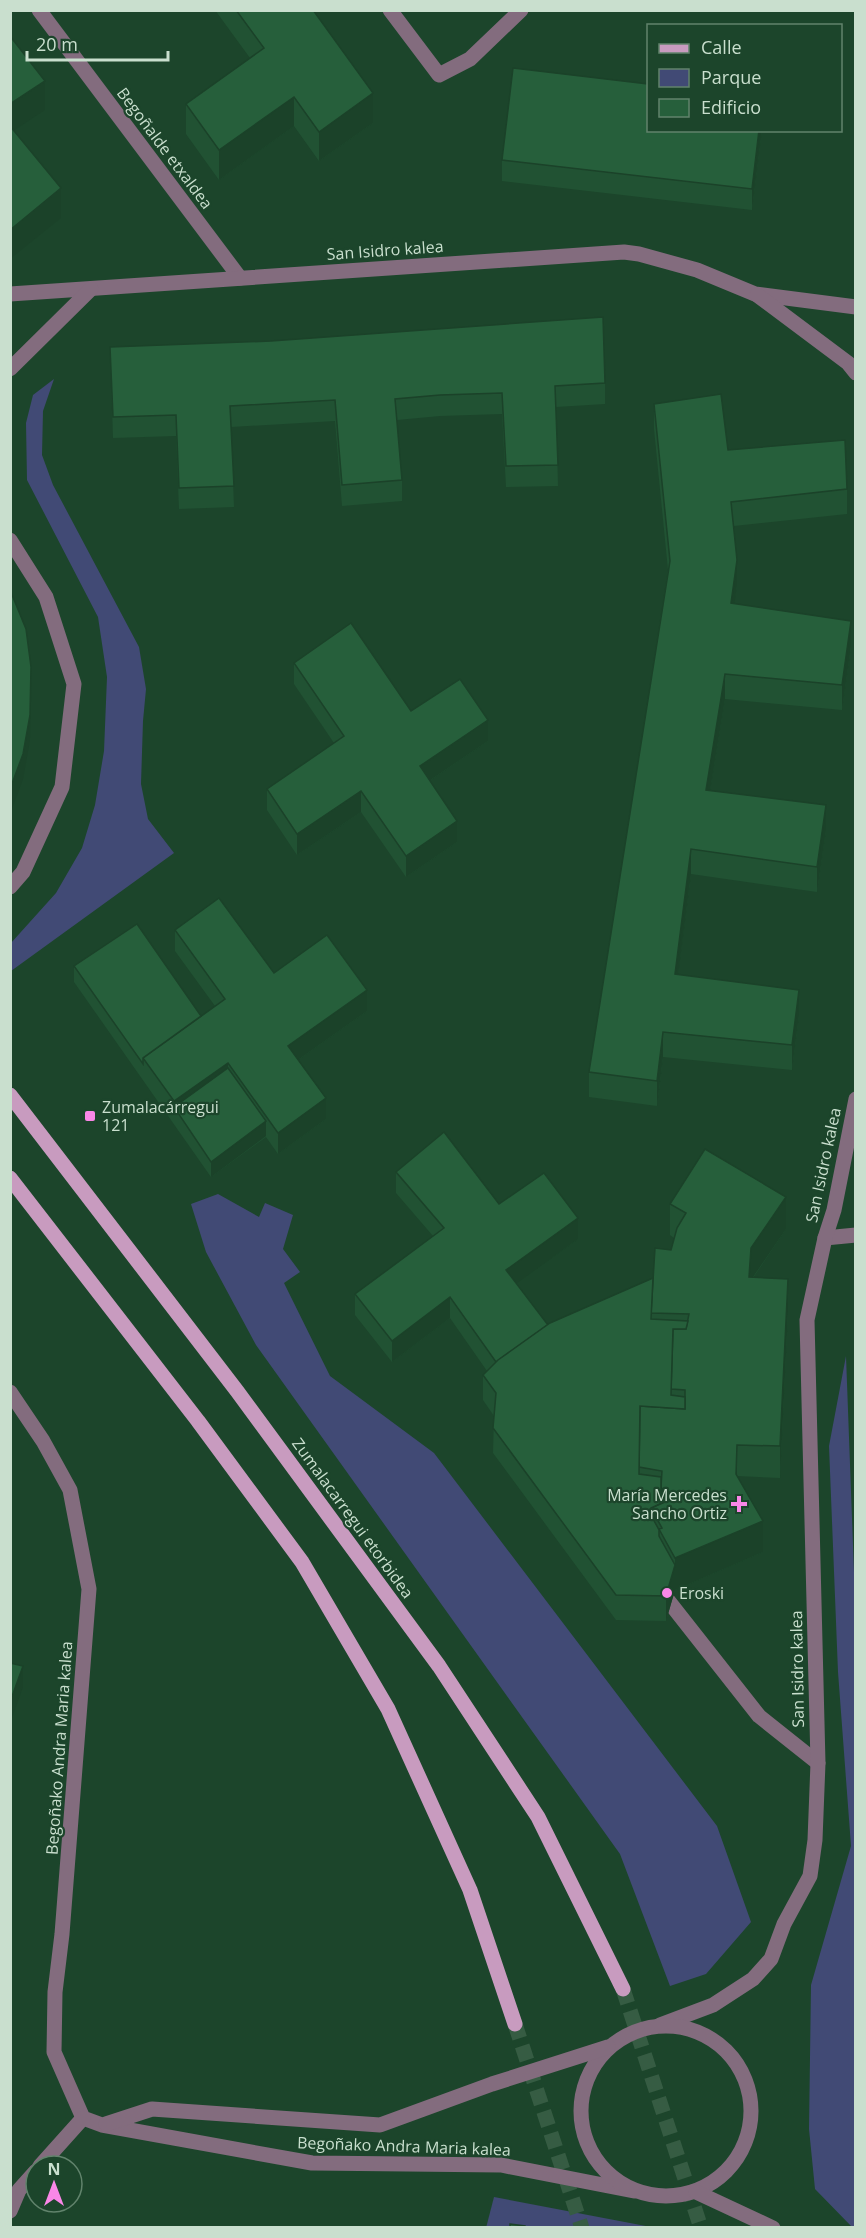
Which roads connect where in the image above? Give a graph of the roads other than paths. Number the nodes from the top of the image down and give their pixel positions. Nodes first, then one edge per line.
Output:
1 (39, 10) edge
2 (390, 10) edge
3 (522, 10) edge
4 (240, 278) junction
5 (91, 289) junction
6 (10, 294) edge
7 (755, 294) junction
8 (855, 307) edge
9 (10, 369) edge
10 (855, 374) edge
11 (10, 540) edge
12 (10, 887) edge
13 (10, 1095) edge
14 (855, 1099) edge
15 (10, 1178) edge
16 (855, 1235) edge
17 (825, 1238) junction
18 (10, 1392) edge
19 (650, 1577) edge
20 (818, 1763) junction
21 (623, 1989) tunnel mouth
22 (515, 2024) tunnel mouth
23 (660, 2025) junction
24 (608, 2047) junction
25 (83, 2118) junction
26 (102, 2125) junction
27 (51, 2154) edge
28 (24, 2184) edge
29 (634, 2191) junction
30 (696, 2192) junction
31 (10, 2211) edge
32 (773, 2228) edge

1 - 4 street, Begoñalde etxaldea
2 - 3 street
4 - 5 street, San Isidro kalea
4 - 7 street, San Isidro kalea
5 - 6 street, San Isidro kalea
5 - 9 street
7 - 8 street, San Isidro kalea
7 - 10 street, San Isidro kalea
11 - 12 street
13 - 21 main road, Zumalacarregui etorbidea
14 - 17 street, San Isidro kalea
15 - 22 main road
16 - 17 street, San Isidro kalea
17 - 20 street, San Isidro kalea
18 - 25 street, Begoñako Andra Maria kalea
19 - 20 street
20 - 23 street, San Isidro kalea
23 - 24 street
23 - 30 street
24 - 26 street, Begoñako Andra Maria kalea
24 - 29 street
25 - 26 street, Begoñako Andra Maria kalea
25 - 27 street
26 - 29 street, Begoñako Andra Maria kalea
28 - 31 street
29 - 30 street
30 - 32 street

